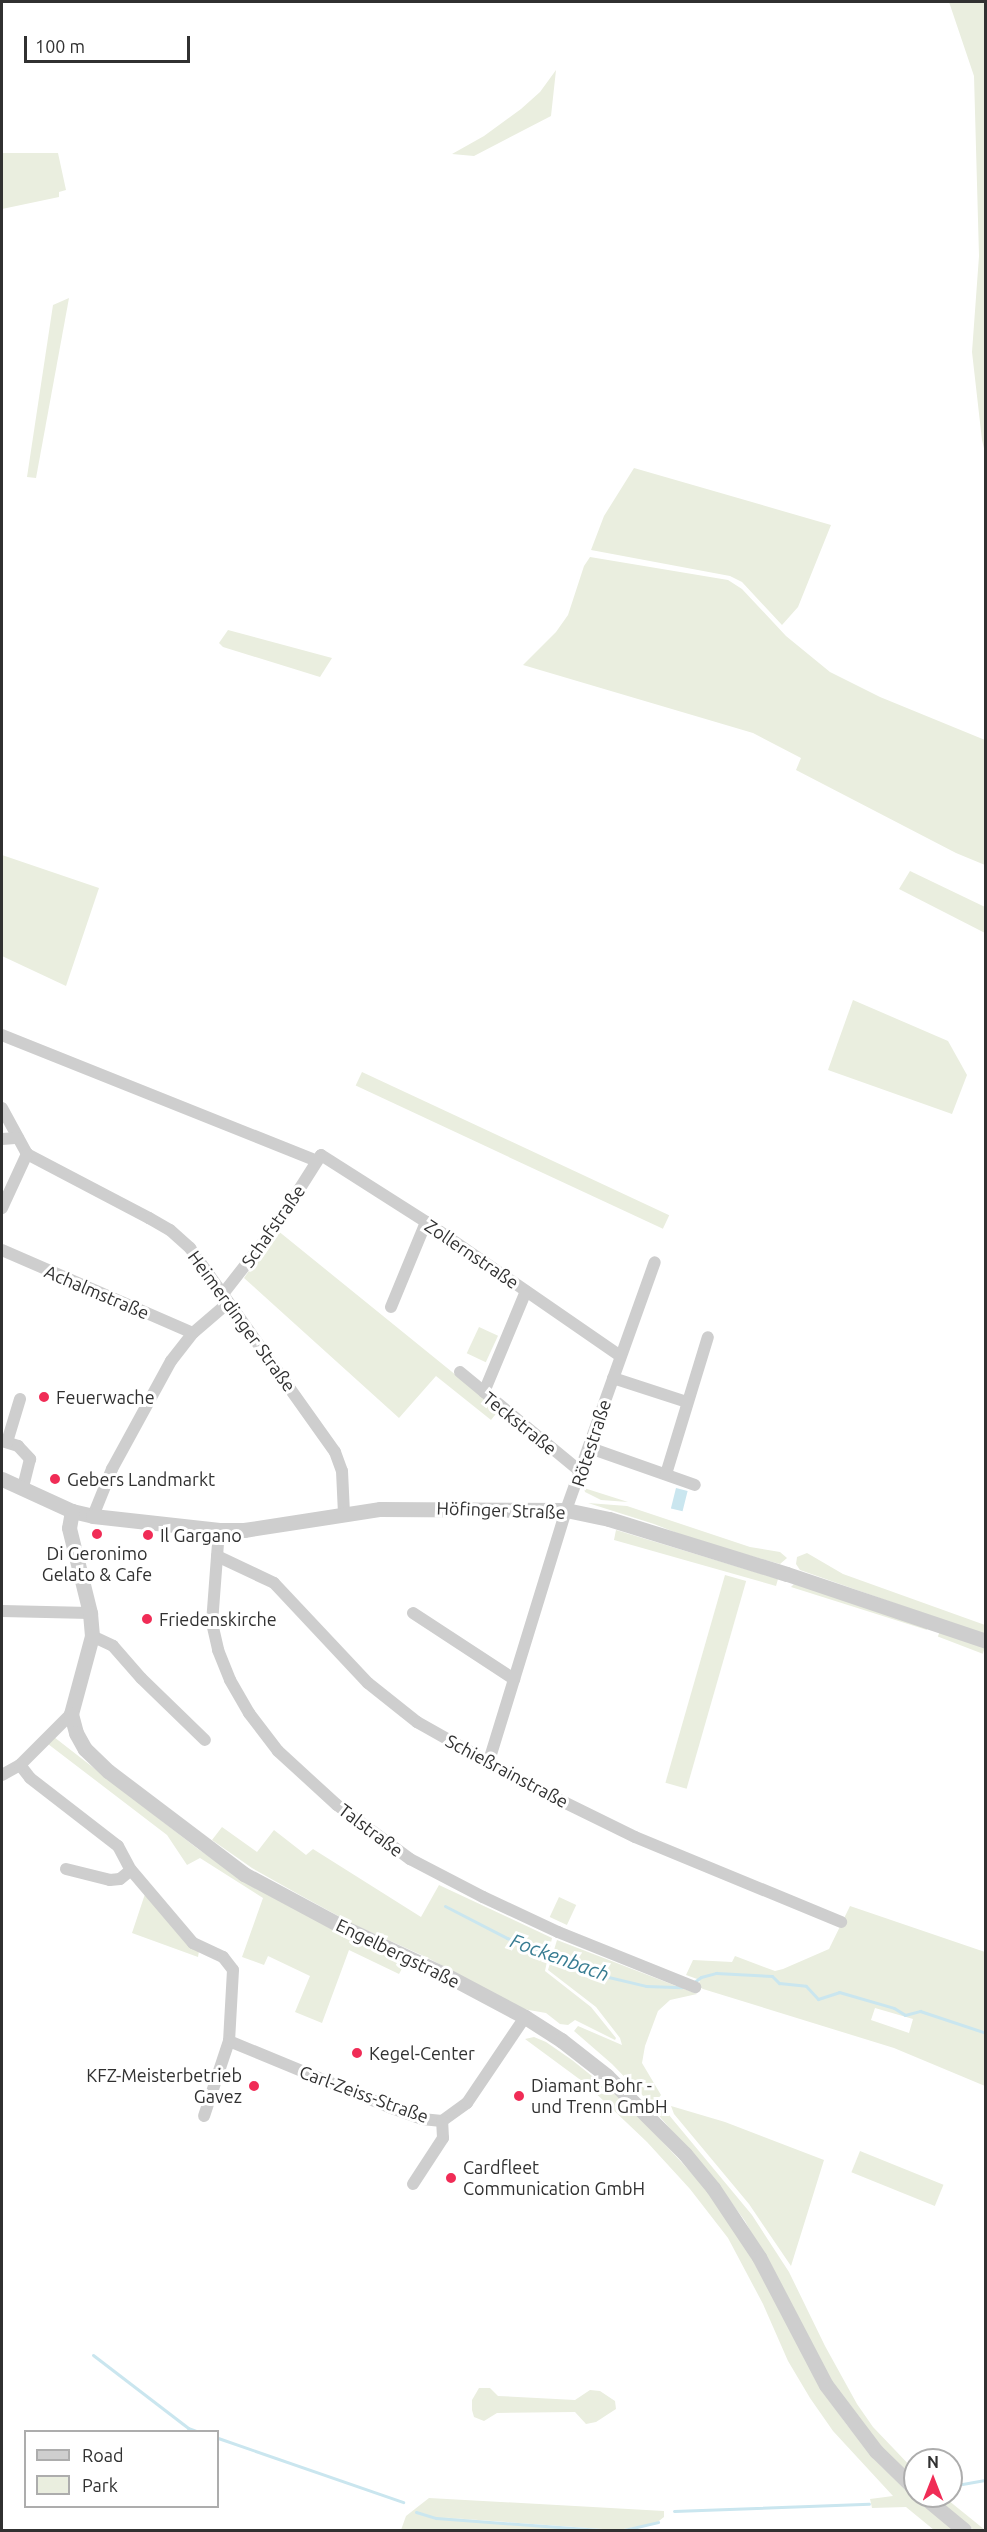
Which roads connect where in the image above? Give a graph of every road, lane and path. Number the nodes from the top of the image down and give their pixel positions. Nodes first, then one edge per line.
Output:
1 (2, 1035) edge
2 (2, 1108) edge
3 (18, 1138) junction
4 (2, 1139) edge
5 (27, 1154) junction
6 (319, 1158) junction
7 (2, 1208) edge
8 (426, 1222) junction
9 (2, 1250) edge
10 (655, 1262) dead end
11 (526, 1291) junction
12 (225, 1299) junction
13 (391, 1307) dead end
14 (194, 1334) junction
15 (708, 1337) dead end
16 (620, 1356) junction
17 (460, 1372) dead end
18 (613, 1378) junction
19 (484, 1392) junction
20 (20, 1399) dead end
21 (687, 1402) junction
22 (4, 1442) edge
23 (590, 1448) junction
24 (582, 1473) junction
25 (666, 1474) junction
26 (2, 1479) edge
27 (695, 1485) dead end
28 (23, 1488) junction
29 (566, 1510) junction
30 (72, 1511) junction
31 (344, 1512) junction
32 (93, 1516) junction
33 (219, 1530) junction
34 (217, 1556) junction
35 (2, 1611) edge
36 (90, 1613) junction
37 (413, 1613) dead end
38 (92, 1636) junction
39 (986, 1641) edge
40 (514, 1679) junction
41 (71, 1714) junction
42 (205, 1740) dead end
43 (488, 1764) junction
44 (20, 1765) junction
45 (2, 1775) edge
46 (66, 1869) dead end
47 (131, 1870) junction
48 (841, 1922) dead end
49 (689, 1984) dead end
50 (525, 2017) junction
51 (229, 2041) junction
52 (204, 2116) dead end
53 (442, 2121) junction
54 (413, 2184) dead end
55 (903, 2477) edge
56 (937, 2508) edge
57 (964, 2530) edge

1 - 6 street, Zollernstraße
2 - 3 street
3 - 4 street
3 - 5 street
5 - 7 street
5 - 12 street, Heimerdinger Straße
6 - 8 street, Zollernstraße
6 - 12 street, Schafstraße
8 - 11 street, Zollernstraße
8 - 13 street
9 - 14 street, Achalmstraße
10 - 16 street, Rötestraße
11 - 16 street, Zollernstraße
11 - 19 street
12 - 14 street, Schafstraße
12 - 31 street, Heimerdinger Straße
14 - 32 street, Schafstraße
15 - 21 street
16 - 18 street, Rötestraße
17 - 19 street, Teckstraße
18 - 21 street
18 - 23 street, Rötestraße
19 - 24 street, Teckstraße
20 - 22 street
21 - 25 street
22 - 28 street
23 - 24 street, Rötestraße
23 - 25 street
24 - 29 street, Rötestraße
25 - 27 street
26 - 28 street, Höfinger Straße
28 - 30 street, Höfinger Straße
29 - 31 street, Höfinger Straße
29 - 39 street, Höfinger Straße
29 - 40 street, Rötestraße
30 - 32 street, Höfinger Straße
30 - 36 street
31 - 33 street, Höfinger Straße
32 - 33 street, Höfinger Straße
33 - 34 street, Talstraße
34 - 43 street, Schießrainstraße
34 - 49 street, Talstraße
35 - 36 street
36 - 38 street
37 - 40 street
38 - 41 street
38 - 42 street
40 - 43 street, Rötestraße
41 - 44 street
41 - 50 street, Engelbergstraße
43 - 48 street, Schießrainstraße
44 - 45 street
44 - 47 street
46 - 47 street
47 - 51 street
50 - 53 street, Carl-Zeiss-Straße
50 - 55 street, Engelbergstraße
51 - 52 street
51 - 53 street, Carl-Zeiss-Straße
53 - 54 street
56 - 57 street

